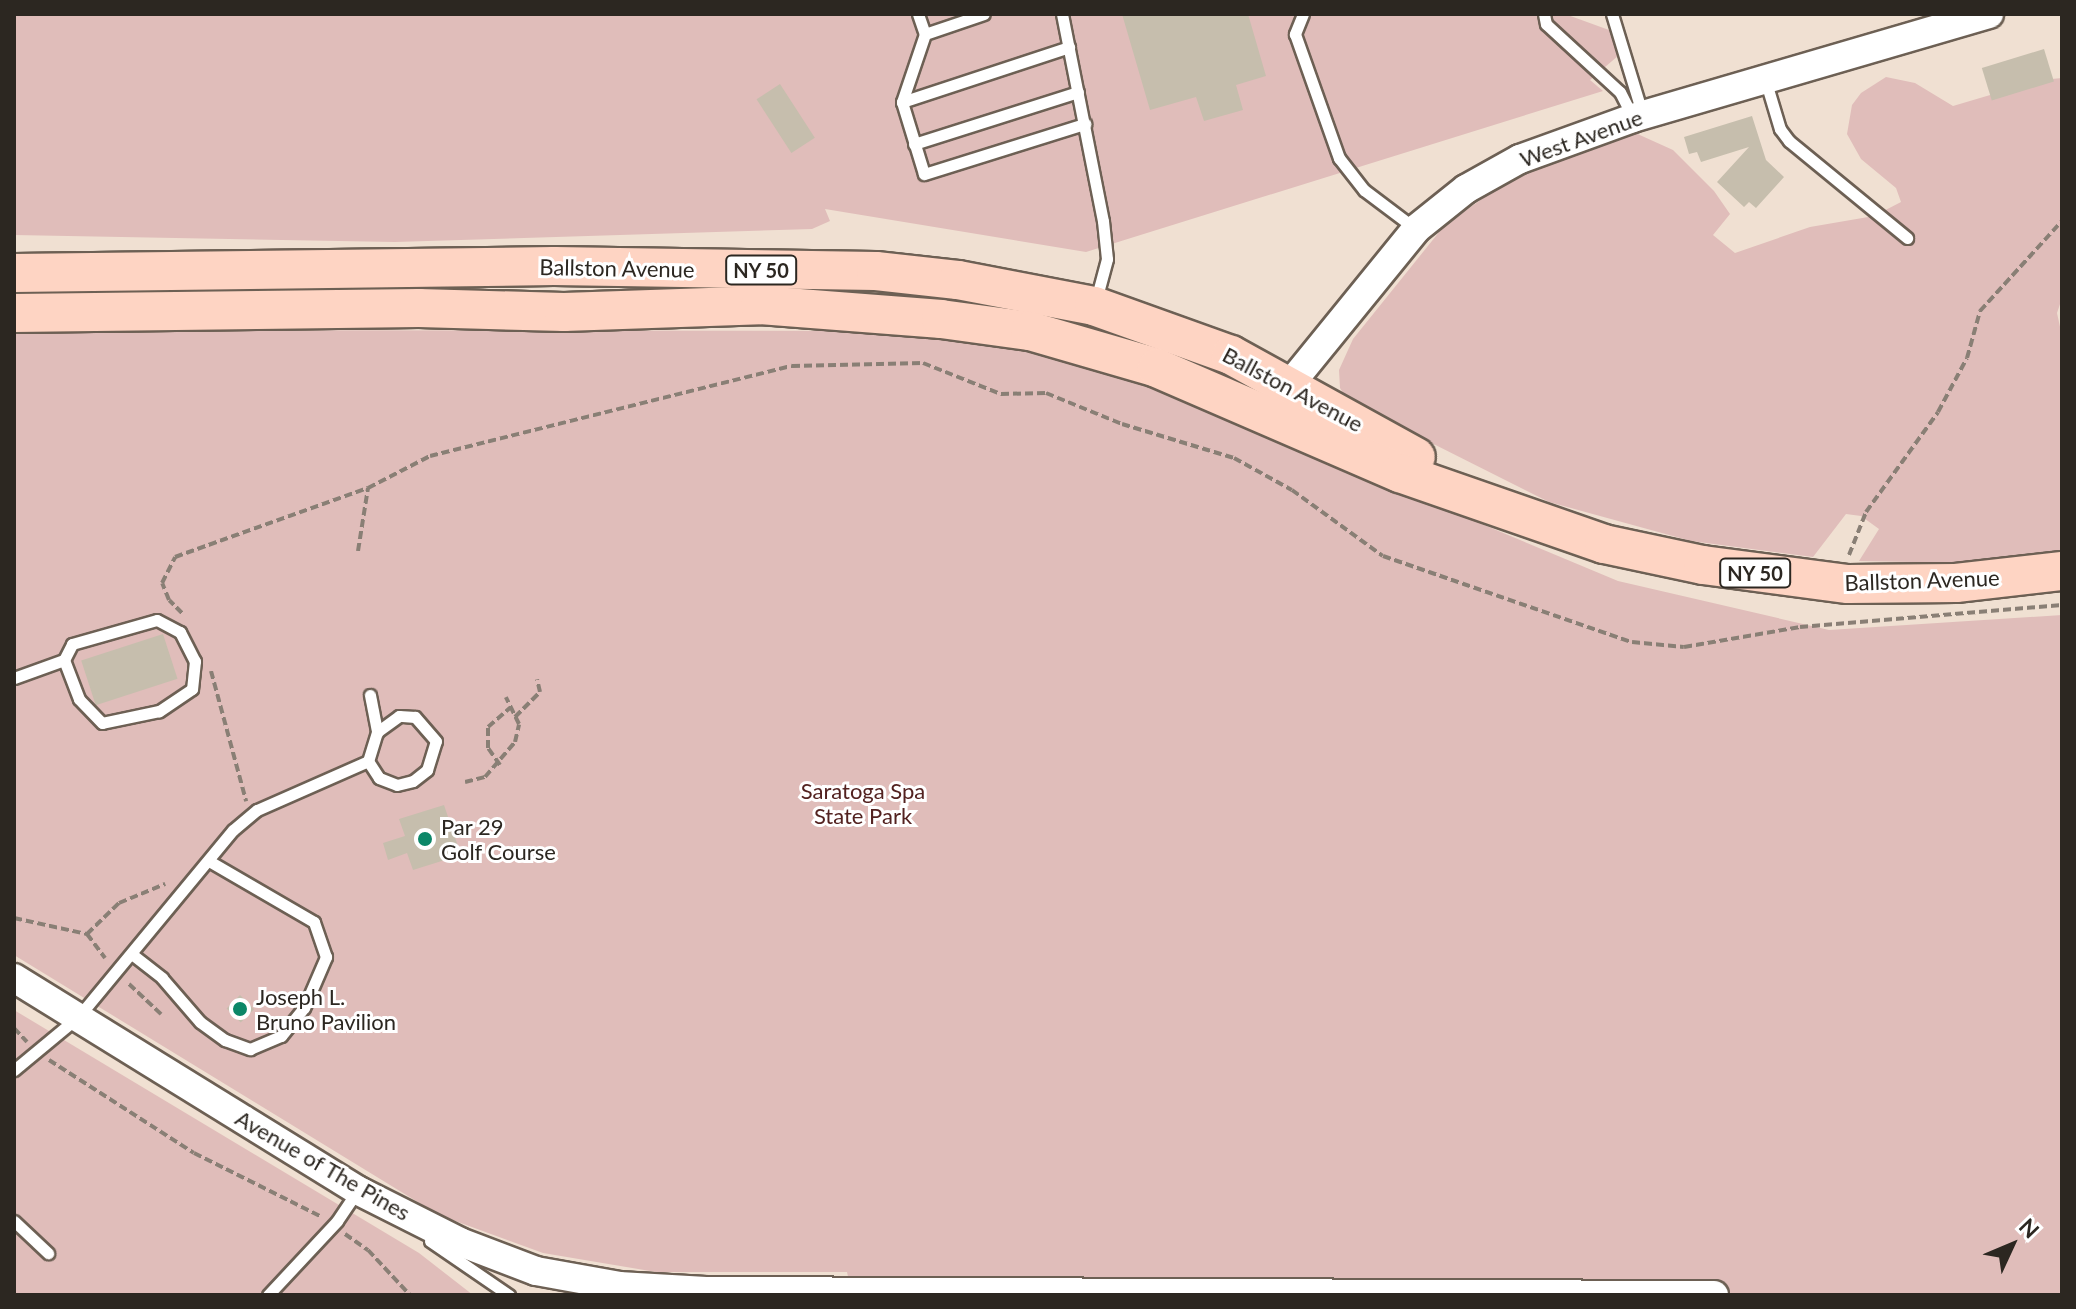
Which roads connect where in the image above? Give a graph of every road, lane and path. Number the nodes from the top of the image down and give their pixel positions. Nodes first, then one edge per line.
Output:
1 (918, 14) edge
2 (984, 14) edge
3 (1062, 14) edge
4 (1303, 14) edge
5 (1544, 14) edge
6 (1612, 14) edge
7 (1989, 14) edge
8 (925, 34) junction
9 (1069, 47) junction
10 (1765, 78) junction
11 (1078, 92) junction
12 (902, 102) junction
13 (1638, 117) junction
14 (1085, 124) junction
15 (914, 144) junction
16 (2062, 221) edge
17 (1416, 229) junction
18 (1907, 238) dead end
19 (14, 273) edge
20 (1094, 306) junction
21 (14, 313) edge
22 (1278, 398) junction
23 (368, 488) junction
24 (358, 551) dead end
25 (1849, 563) dead end
26 (2062, 571) edge
27 (2062, 605) edge
28 (185, 616) dead end
29 (1847, 617) dead end
30 (1846, 626) junction
31 (64, 660) junction
32 (208, 662) dead end
33 (14, 678) edge
34 (537, 679) dead end
35 (370, 695) dead end
36 (506, 697) dead end
37 (511, 707) junction
38 (515, 717) junction
39 (377, 732) junction
40 (368, 761) junction
41 (500, 765) junction
42 (465, 782) dead end
43 (236, 814) dead end
44 (209, 861) junction
45 (173, 876) dead end
46 (14, 918) edge
47 (87, 934) junction
48 (133, 955) junction
49 (109, 963) dead end
50 (14, 978) edge
51 (129, 984) dead end
52 (161, 1014) dead end
53 (79, 1016) junction
54 (14, 1028) edge
55 (36, 1052) junction
56 (14, 1070) edge
57 (357, 1190) junction
58 (14, 1221) edge
59 (333, 1226) junction
60 (48, 1253) dead end
61 (836, 1294) edge
62 (268, 1295) edge
63 (410, 1295) edge
64 (509, 1295) edge
65 (1714, 1295) edge

1 - 8 lane
2 - 8 lane
3 - 9 lane
4 - 17 lane
5 - 13 lane
6 - 13 lane
7 - 10 street, West Avenue
8 - 12 lane
9 - 11 lane
9 - 12 lane
10 - 13 street, West Avenue
10 - 18 lane
11 - 14 lane
11 - 15 lane
12 - 15 lane
13 - 17 street, West Avenue
14 - 15 lane
14 - 20 lane
16 - 25 path
17 - 22 street, West Avenue
19 - 20 highway, Ballston Avenue / NY 50
20 - 22 highway, Ballston Avenue / NY 50
21 - 22 highway, Ballston Avenue / NY 50
22 - 26 highway, Ballston Avenue / NY 50
23 - 24 path
23 - 28 path
23 - 30 path
27 - 30 path
29 - 30 path
31 - 31 lane
31 - 33 lane
32 - 43 path
34 - 38 path
35 - 39 lane
36 - 37 path
37 - 38 path
37 - 41 path
38 - 41 path
39 - 40 lane
39 - 40 lane
40 - 44 lane
41 - 42 path
44 - 48 lane
44 - 48 lane
45 - 47 path
46 - 47 path
47 - 49 path
48 - 53 lane
50 - 53 street, Avenue of The Pines
51 - 52 path
53 - 55 lane
53 - 57 street, Avenue of The Pines
54 - 55 path
55 - 56 lane
55 - 59 path
57 - 59 lane
57 - 61 street, Avenue of The Pines
57 - 64 lane
58 - 60 lane
59 - 62 lane
59 - 63 path
61 - 65 street, Avenue of The Pines

